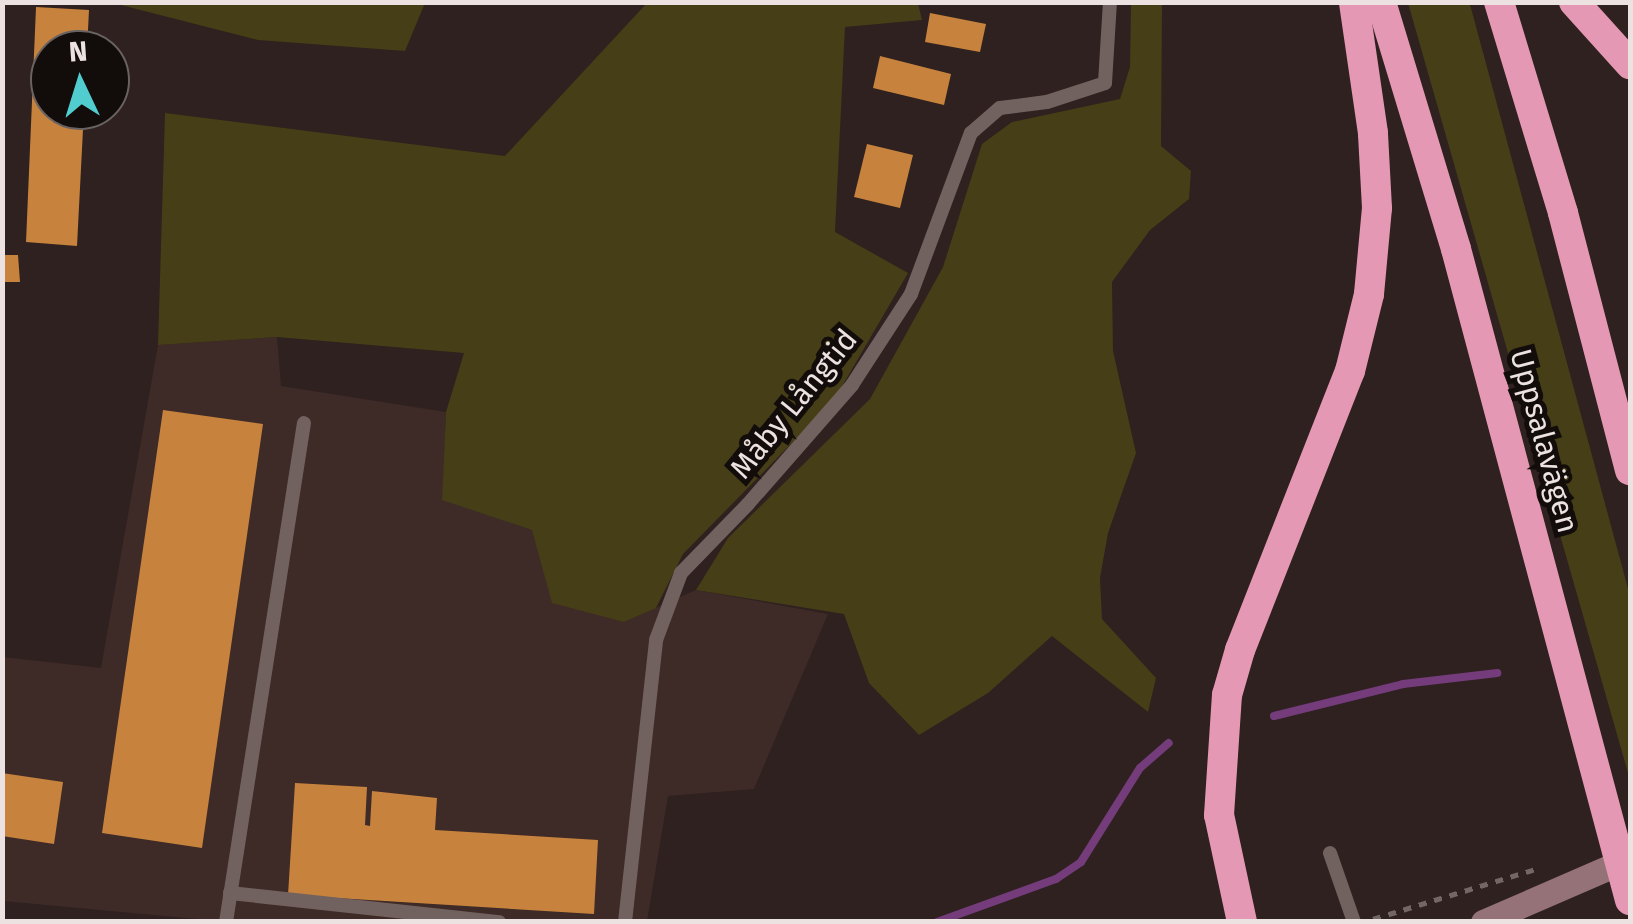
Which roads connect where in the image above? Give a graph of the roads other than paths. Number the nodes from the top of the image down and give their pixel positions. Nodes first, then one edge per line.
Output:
1 (1110, 2) edge
2 (1354, 2) edge
3 (1381, 2) edge
4 (1499, 2) edge
5 (1574, 2) edge
6 (1630, 64) edge
7 (304, 423) dead end
8 (1630, 470) edge
9 (1330, 853) dead end
10 (1630, 858) edge
11 (230, 893) junction
12 (1630, 900) edge
13 (226, 922) edge
14 (499, 922) edge
15 (625, 922) edge
16 (1242, 922) edge
17 (1354, 922) edge
18 (1483, 922) edge

1 - 15 lane, Måby Långtid
2 - 16 highway
3 - 12 highway, Uppsalavägen
4 - 8 highway
5 - 6 highway
7 - 11 lane
9 - 17 lane
10 - 18 main road
11 - 13 lane
11 - 14 lane

